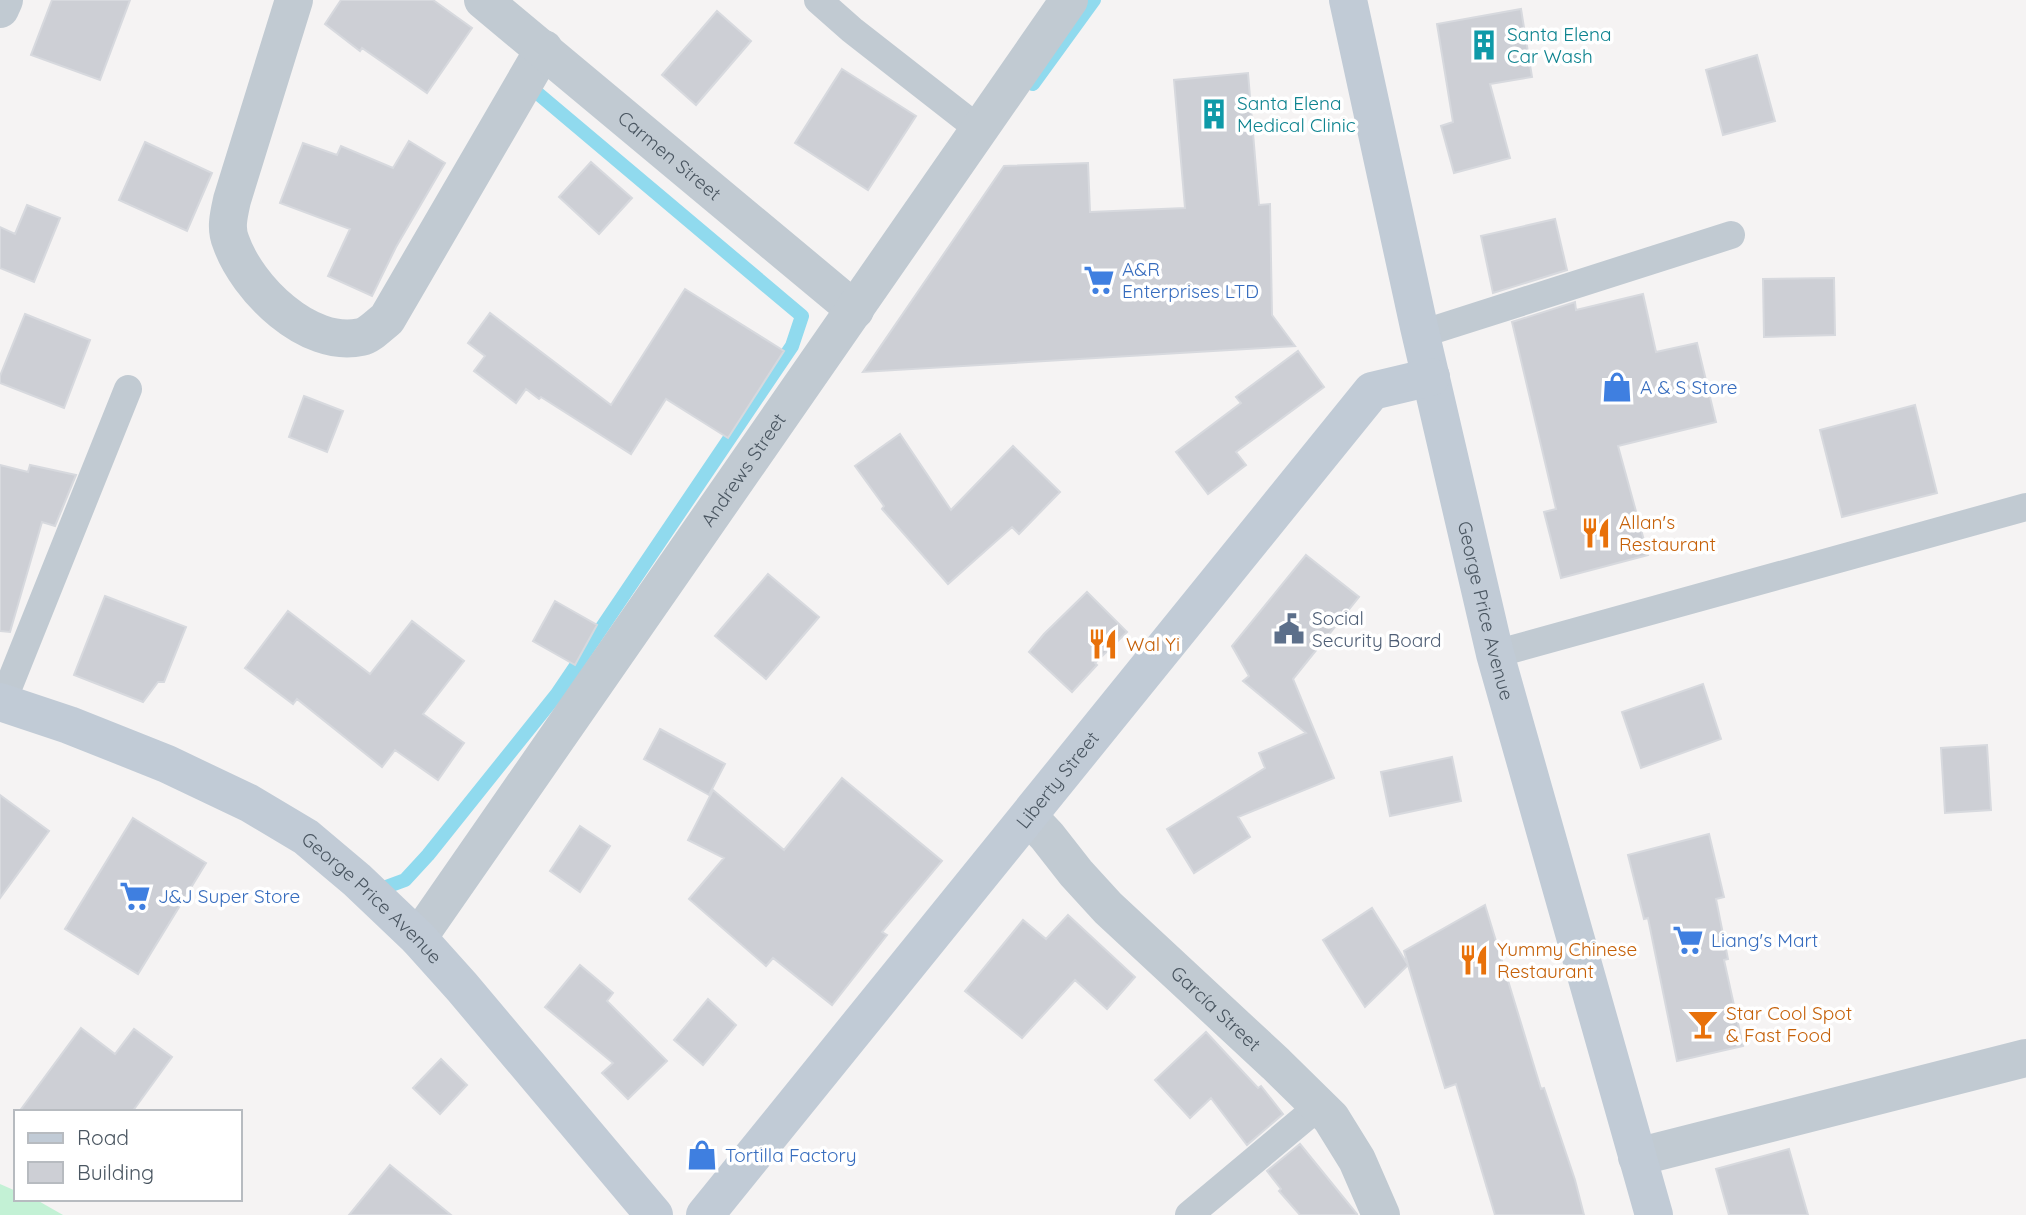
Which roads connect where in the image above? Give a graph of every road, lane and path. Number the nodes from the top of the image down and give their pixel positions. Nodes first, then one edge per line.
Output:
1 (4, 0) edge
2 (294, 0) edge
3 (483, 0) edge
4 (818, 0) edge
5 (1069, 0) edge
6 (1348, 0) edge
7 (0, 9) edge
8 (544, 49) junction
9 (980, 130) junction
10 (1731, 235) dead end
11 (855, 310) junction
12 (1421, 334) junction
13 (1431, 377) junction
14 (128, 389) dead end
15 (2026, 507) edge
16 (1495, 654) junction
17 (1, 702) edge
18 (1029, 817) junction
19 (418, 938) junction
20 (2026, 1058) edge
21 (1319, 1107) junction
22 (1637, 1157) junction
23 (654, 1215) edge
24 (705, 1215) edge
25 (1189, 1215) edge
26 (1381, 1215) edge
27 (1654, 1215) edge

1 - 7 street
2 - 8 street
3 - 8 street, Carmen Street
4 - 9 lane
5 - 9 street, Andrews Street
6 - 12 main road, George Price Avenue
8 - 11 street, Carmen Street
9 - 11 street, Andrews Street
10 - 12 lane
11 - 19 street, Andrews Street
12 - 13 main road, George Price Avenue
13 - 16 main road, George Price Avenue
13 - 18 main road, Liberty Street
14 - 17 lane
15 - 16 lane
16 - 22 main road, George Price Avenue
17 - 19 main road, George Price Avenue
18 - 21 street, García Street
18 - 24 main road, Liberty Street
19 - 23 main road, George Price Avenue
20 - 22 street
21 - 25 lane
21 - 26 street, García Street
22 - 27 main road, George Price Avenue

